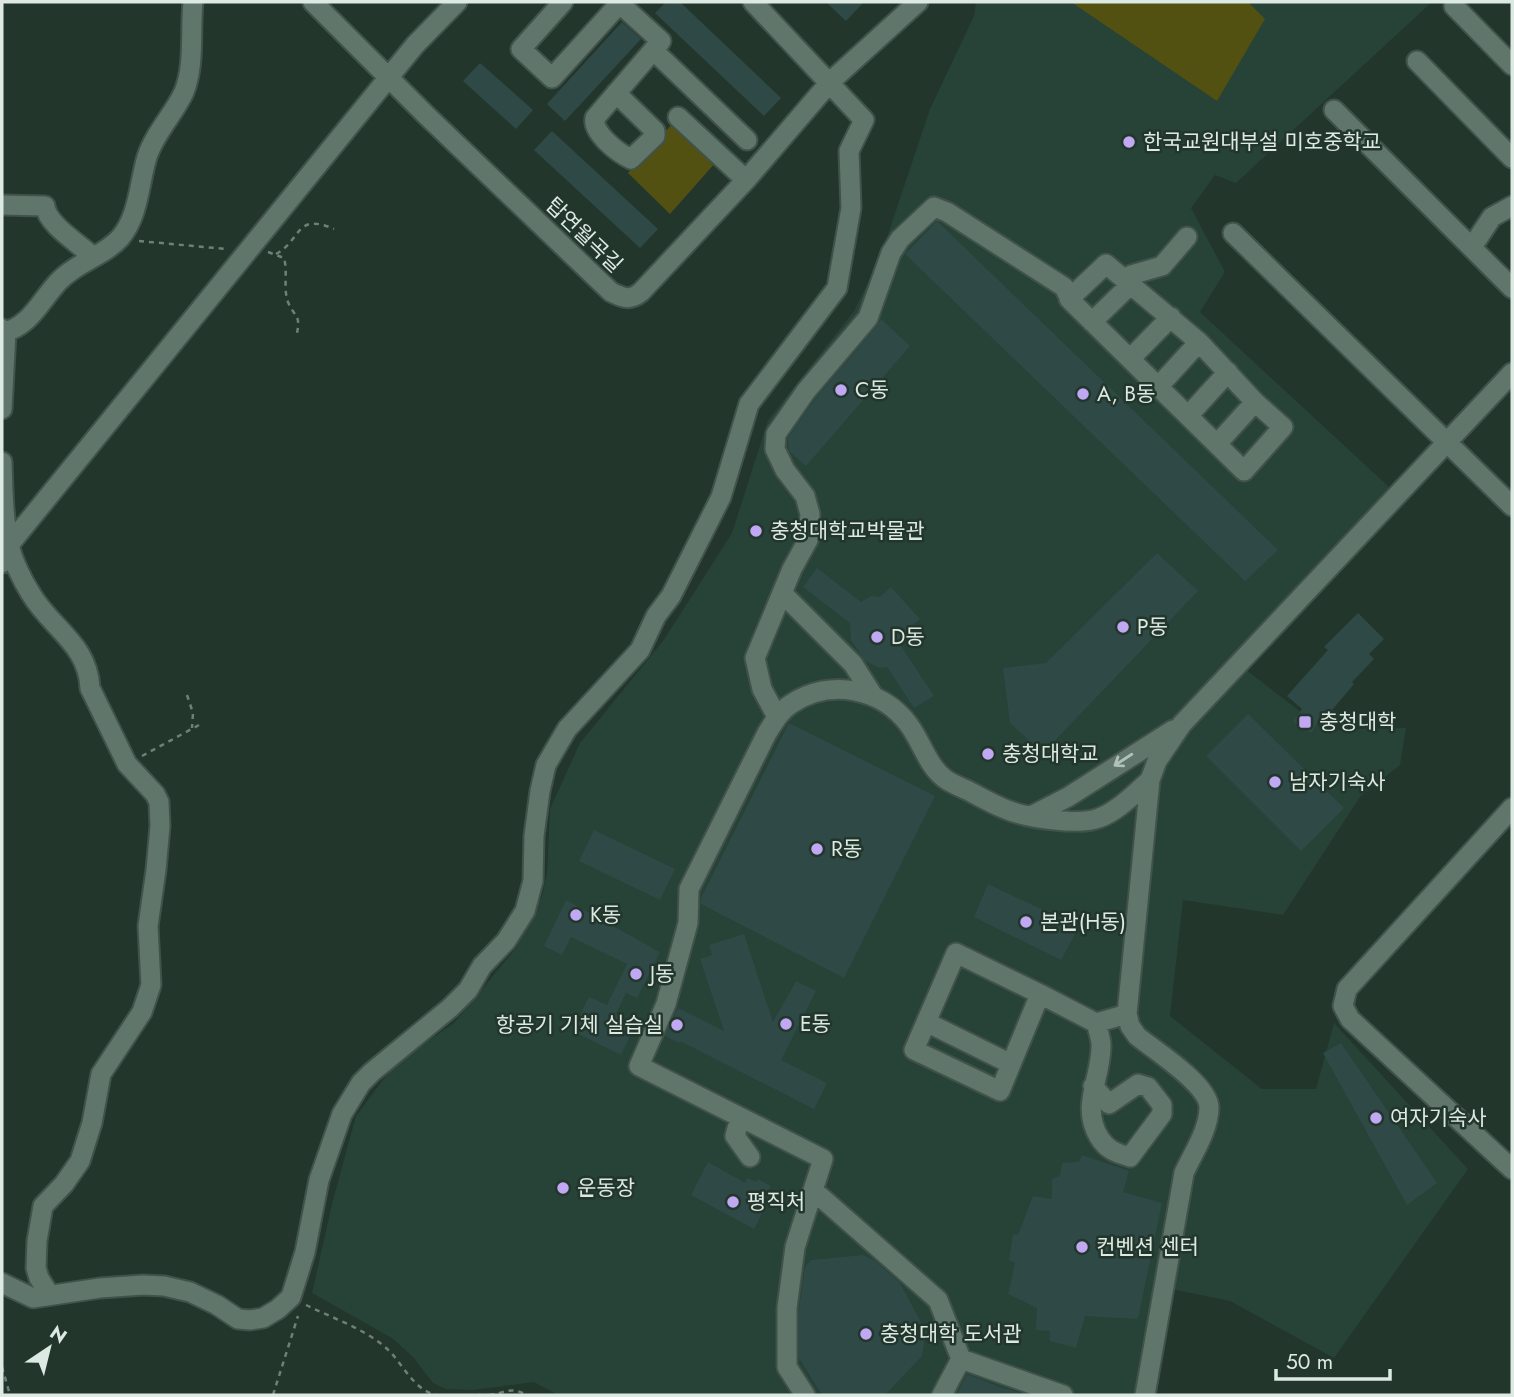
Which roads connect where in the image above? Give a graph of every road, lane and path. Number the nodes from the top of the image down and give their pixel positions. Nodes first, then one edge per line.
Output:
1 (193, 2) edge
2 (313, 2) edge
3 (457, 2) edge
4 (563, 2) edge
5 (753, 2) edge
6 (918, 2) edge
7 (619, 3) edge
8 (1454, 6) dead end
9 (653, 51) junction
10 (1417, 61) dead end
11 (1512, 65) edge
12 (388, 79) junction
13 (830, 82) junction
14 (616, 93) dead end
15 (1334, 110) dead end
16 (720, 114) junction
17 (678, 117) dead end
18 (699, 136) junction
19 (747, 140) dead end
20 (1512, 158) edge
21 (746, 180) junction
22 (2, 205) edge
23 (1512, 206) edge
24 (334, 229) dead end
25 (1233, 233) dead end
26 (1187, 237) dead end
27 (1472, 247) junction
28 (276, 254) dead end
29 (92, 256) junction
30 (1130, 285) junction
31 (1512, 288) edge
32 (1069, 299) junction
33 (1171, 317) junction
34 (1092, 322) junction
35 (3, 332) edge
36 (1199, 342) junction
37 (1130, 359) junction
38 (1228, 372) junction
39 (1512, 373) edge
40 (1158, 387) junction
41 (1255, 402) junction
42 (2, 409) edge
43 (1188, 416) junction
44 (1447, 443) junction
45 (1217, 444) junction
46 (2, 462) edge
47 (1512, 506) edge
48 (5, 554) edge
49 (782, 593) junction
50 (872, 694) junction
51 (187, 695) dead end
52 (777, 717) junction
53 (1182, 724) junction
54 (199, 725) dead end
55 (192, 728) junction
56 (127, 764) junction
57 (1150, 780) junction
58 (1065, 799) junction
59 (1512, 808) edge
60 (1030, 816) junction
61 (1068, 820) junction
62 (1040, 993) junction
63 (1127, 1014) junction
64 (926, 1023) junction
65 (1096, 1023) junction
66 (1011, 1064) junction
67 (1094, 1086) junction
68 (740, 1117) junction
69 (750, 1157) dead end
70 (1512, 1169) edge
71 (814, 1191) junction
72 (2, 1283) edge
73 (49, 1294) junction
74 (296, 1300) junction
75 (961, 1359) junction
76 (2, 1367) edge
77 (10, 1395) edge
78 (273, 1395) edge
79 (437, 1395) edge
80 (489, 1395) edge
81 (527, 1395) edge
82 (805, 1395) edge
83 (942, 1395) edge
84 (1063, 1395) edge
85 (1146, 1395) edge

1 - 29 street
2 - 12 street, 탑연월곡길
3 - 12 street
4 - 7 street
5 - 13 street
6 - 13 street, 탑연월곡길
7 - 9 street
8 - 11 street
9 - 14 street
9 - 16 street
10 - 20 street
12 - 21 street, 탑연월곡길
12 - 48 street
13 - 21 street, 탑연월곡길
13 - 74 street
15 - 27 street
16 - 18 street
16 - 19 street
17 - 18 street
18 - 21 street
22 - 29 street
23 - 27 street
24 - 28 path
25 - 44 street
26 - 30 street
27 - 31 street
29 - 35 street
30 - 32 street
30 - 33 street
30 - 34 street
32 - 34 street
32 - 49 street
33 - 36 street
33 - 37 street
34 - 37 street
35 - 42 street
36 - 38 street
36 - 40 street
37 - 40 street
38 - 41 street
38 - 43 street
39 - 44 street
40 - 43 street
41 - 45 street
41 - 45 street
43 - 45 street
44 - 47 street
44 - 53 street
46 - 48 street
48 - 56 street
49 - 50 street
49 - 52 street
50 - 52 street
50 - 60 street
51 - 55 path
52 - 68 street
53 - 57 street
53 -> 58 street
54 - 55 path
55 - 56 path
56 - 73 street
57 - 61 street
57 - 63 street
58 - 60 street
58 - 61 street
59 - 70 street
60 - 61 street
62 - 64 street
62 - 65 street
62 - 66 street
63 - 65 street
63 - 85 street
64 - 66 street
64 - 66 street
65 - 67 street
67 - 67 street
68 - 69 street
68 - 71 street
71 - 75 street
71 - 82 street
72 - 73 street
73 - 74 street
74 - 78 path
74 - 79 path
75 - 83 street
75 - 84 street
76 - 77 path
80 - 81 path

